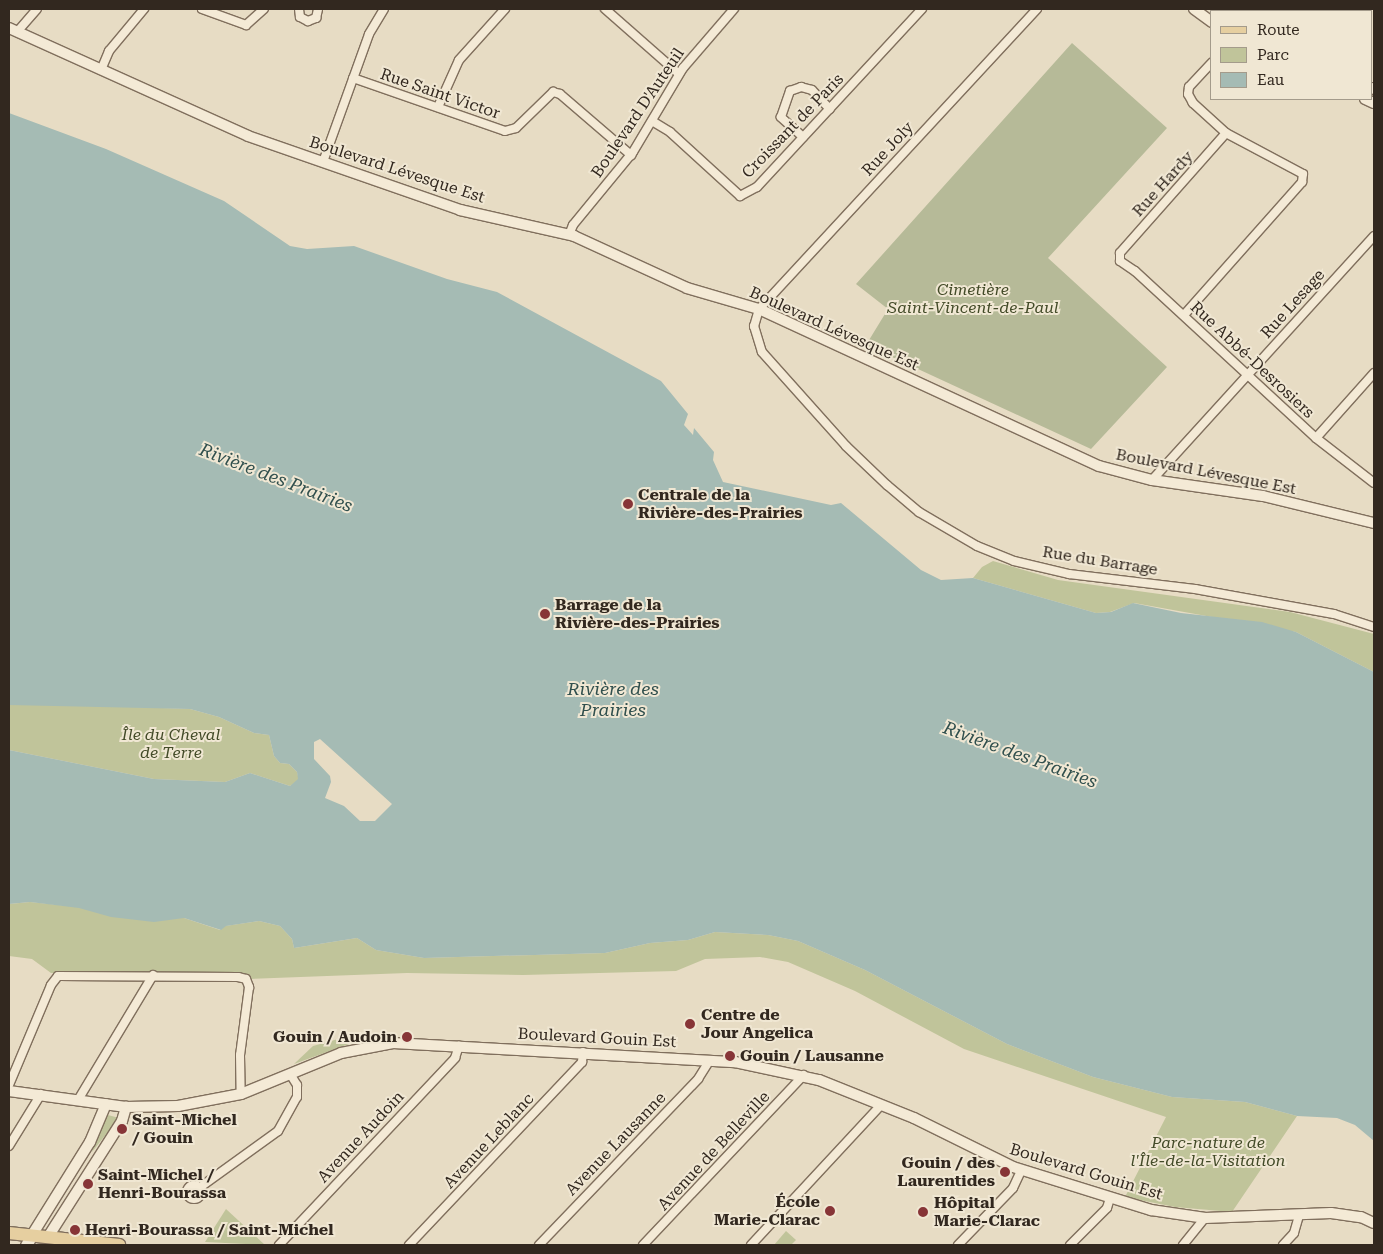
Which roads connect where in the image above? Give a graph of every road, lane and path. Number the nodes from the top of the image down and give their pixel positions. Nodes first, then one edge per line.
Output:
1 (37, 9) edge
2 (144, 9) edge
3 (202, 9) edge
4 (264, 9) edge
5 (299, 9) edge
6 (318, 9) edge
7 (384, 9) edge
8 (505, 9) edge
9 (604, 9) edge
10 (734, 9) edge
11 (922, 9) edge
12 (1037, 9) edge
13 (1194, 9) edge
14 (1210, 21) edge
15 (13, 30) edge
16 (1210, 65) edge
17 (101, 70) junction
18 (679, 74) junction
19 (353, 78) junction
20 (438, 107) junction
21 (830, 109) junction
22 (652, 121) junction
23 (1226, 133) junction
24 (803, 138) junction
25 (631, 155) junction
26 (323, 162) junction
27 (569, 235) junction
28 (1374, 236) edge
29 (1120, 253) joint
30 (760, 309) junction
31 (1184, 315) junction
32 (1374, 373) edge
33 (1247, 376) junction
34 (1316, 438) junction
35 (1152, 480) junction
36 (1374, 484) edge
37 (1374, 523) edge
38 (1374, 627) edge
39 (153, 976) junction
40 (459, 1046) junction
41 (583, 1052) junction
42 (710, 1060) junction
43 (290, 1074) junction
44 (804, 1075) junction
45 (9, 1085) edge
46 (9, 1091) edge
47 (41, 1094) junction
48 (241, 1094) junction
49 (78, 1100) junction
50 (106, 1104) junction
51 (881, 1105) junction
52 (126, 1106) junction
53 (9, 1146) edge
54 (1022, 1171) junction
55 (199, 1188) dead end
56 (1110, 1198) junction
57 (1299, 1215) junction
58 (1205, 1218) junction
59 (1374, 1223) edge
60 (9, 1233) edge
61 (29, 1240) edge
62 (45, 1241) edge
63 (120, 1245) edge
64 (279, 1245) edge
65 (409, 1245) edge
66 (539, 1245) edge
67 (643, 1245) edge
68 (750, 1245) edge
69 (958, 1245) edge
70 (1070, 1245) edge
71 (1183, 1245) edge
72 (1283, 1245) edge

1 - 15 street
2 - 17 street
3 - 4 street
5 - 6 street
7 - 19 street
8 - 20 street
9 - 18 street
10 - 18 street, Boulevard D'Auteuil
11 - 21 street, Croissant de Paris
12 - 30 street, Rue Joly
13 - 14 street
15 - 17 street, Boulevard Lévesque Est
16 - 23 street
17 - 26 street, Boulevard Lévesque Est
18 - 22 street, Boulevard D'Auteuil
19 - 20 street, Rue Saint Victor
19 - 26 street
20 - 25 street, Rue Saint Victor
21 - 24 street, Croissant de Paris
21 - 24 street
22 - 24 street, Croissant de Paris
22 - 25 street, Boulevard D'Auteuil
23 - 29 street, Rue Hardy
23 - 31 street
25 - 27 street, Boulevard D'Auteuil
26 - 27 street, Boulevard Lévesque Est
27 - 30 street, Boulevard Lévesque Est
28 - 33 street, Rue Lesage
29 - 31 street, Rue Abbé-Desrosiers
30 - 35 street, Boulevard Lévesque Est
30 - 38 street, Rue du Barrage
31 - 33 street, Rue Abbé-Desrosiers
32 - 34 street
33 - 34 street, Rue Abbé-Desrosiers
33 - 35 street, Rue Lesage
34 - 36 street, Rue Abbé-Desrosiers
35 - 37 street, Boulevard Lévesque Est
39 - 45 street
39 - 48 street
39 - 49 street
40 - 41 street, Boulevard Gouin Est
40 - 43 street, Boulevard Gouin Est
40 - 64 street, Avenue Audoin
41 - 42 street, Boulevard Gouin Est
41 - 65 street, Avenue Leblanc
42 - 44 street, Boulevard Gouin Est
42 - 66 street, Avenue Lausanne
43 - 48 street, Boulevard Gouin Est
43 - 55 street
44 - 51 street, Boulevard Gouin Est
44 - 67 street, Avenue de Belleville
46 - 47 street, Boulevard Gouin Est
47 - 49 street, Boulevard Gouin Est
47 - 53 street
48 - 52 street, Boulevard Gouin Est
49 - 50 street, Boulevard Gouin Est
50 - 52 street, Boulevard Gouin Est
50 - 61 street
51 - 54 street, Boulevard Gouin Est
51 - 68 street
52 - 62 street
54 - 56 street, Boulevard Gouin Est
54 - 69 street
56 - 58 street, Boulevard Gouin Est
56 - 70 street
57 - 58 street, Boulevard Gouin Est
57 - 59 street, Boulevard Gouin Est
57 - 72 street
58 - 71 street
60 - 61 main road
61 - 62 main road
62 - 63 main road

